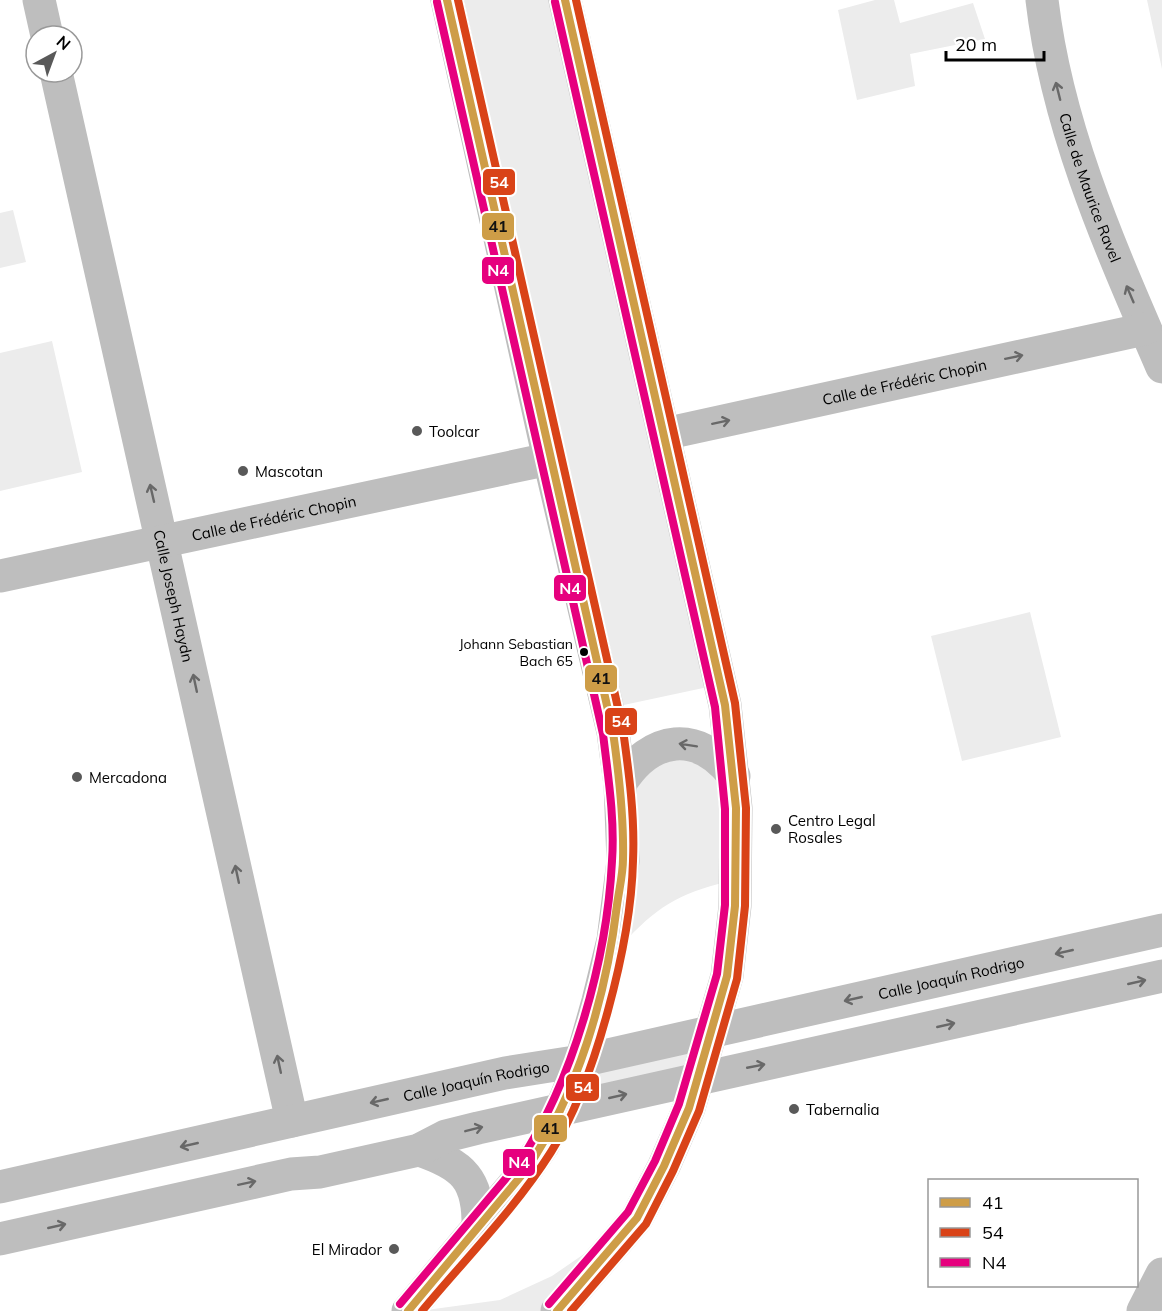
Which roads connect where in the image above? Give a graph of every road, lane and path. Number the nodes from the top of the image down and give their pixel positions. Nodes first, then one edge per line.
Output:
1 (39, 0) edge
2 (447, 0) edge
3 (566, 0) edge
4 (1042, 0) edge
5 (44, 24) edge
6 (59, 84) edge
7 (1145, 329) junction
8 (1162, 367) edge
9 (664, 434) junction
10 (549, 459) junction
11 (163, 539) junction
12 (0, 576) edge
13 (734, 776) junction
14 (620, 784) junction
15 (1162, 930) edge
16 (1162, 976) edge
17 (711, 1032) junction
18 (580, 1061) junction
19 (698, 1078) junction
20 (561, 1109) junction
21 (292, 1121) junction
22 (420, 1149) junction
23 (0, 1187) edge
24 (478, 1227) junction
25 (0, 1239) edge
26 (1162, 1274) edge
27 (408, 1311) edge
28 (557, 1311) edge
29 (1143, 1311) edge

1 - 5 street
2 - 10 street
3 - 9 street
7 -> 4 street, Calle de Maurice Ravel
11 -> 6 street, Calle Joseph Haydn
7 - 8 street, Calle de Maurice Ravel
9 -> 7 street, Calle de Frédéric Chopin
9 - 13 street
10 - 11 street, Calle de Frédéric Chopin
10 - 14 street
11 - 12 street, Calle de Frédéric Chopin
21 -> 11 street, Calle Joseph Haydn
13 -> 14 street
13 - 17 street
14 - 18 street
15 -> 17 street, Calle Joaquín Rodrigo
19 -> 16 street
17 - 18 street, Calle Joaquín Rodrigo
17 - 19 street
18 - 20 street
18 -> 21 street, Calle Joaquín Rodrigo
20 -> 19 street
19 - 28 street
22 -> 20 street
20 - 24 street
21 -> 23 street, Calle Joaquín Rodrigo
22 - 24 street
25 -> 22 street
24 - 27 street
26 - 29 street

